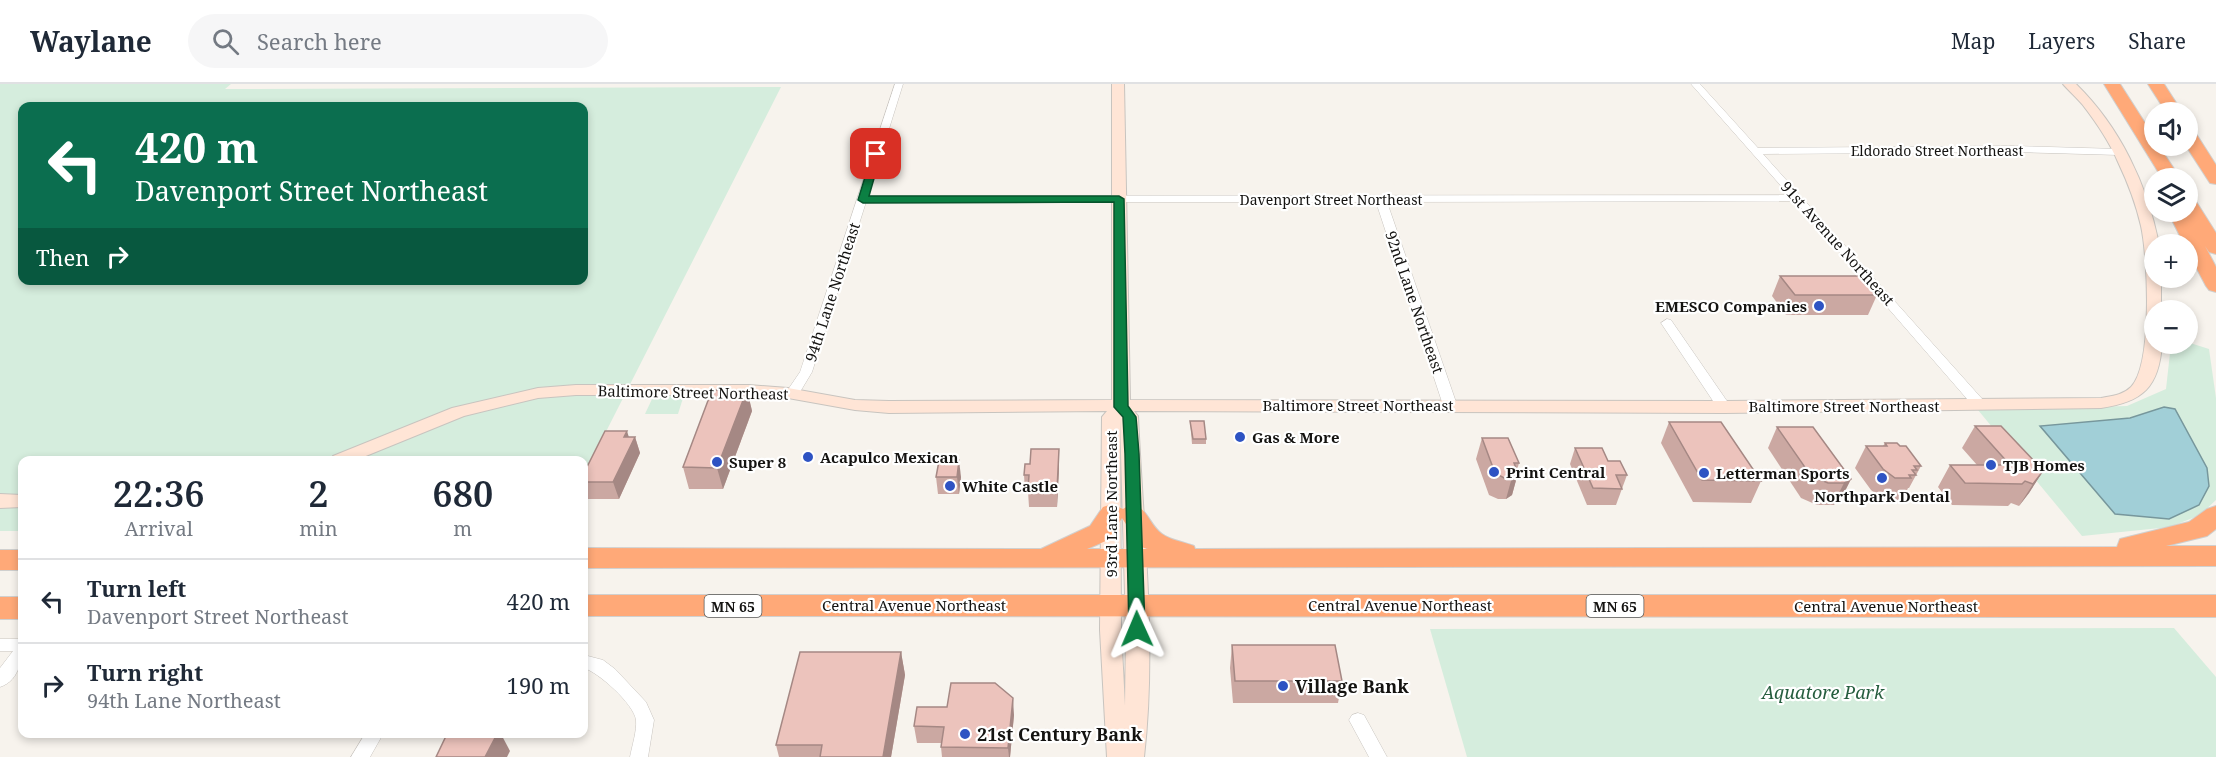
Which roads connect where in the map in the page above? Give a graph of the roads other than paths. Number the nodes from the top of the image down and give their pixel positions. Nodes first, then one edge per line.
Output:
1 (899, 84) edge
2 (1118, 84) edge
3 (1695, 84) edge
4 (2069, 84) edge
5 (2112, 84) edge
6 (2156, 84) edge
7 (2168, 102) edge
8 (2198, 145) edge
9 (2198, 150) edge
10 (1754, 151) junction
11 (2119, 152) junction
12 (2158, 158) junction
13 (2216, 162) edge
14 (2160, 168) edge
15 (2164, 168) edge
16 (2216, 179) edge
17 (1798, 198) junction
18 (1119, 199) junction
19 (863, 200) junction
20 (1381, 200) junction
21 (2198, 220) edge
22 (2182, 222) edge
23 (2216, 248) edge
24 (2216, 286) edge
25 (1667, 323) dead end
26 (792, 394) junction
27 (1979, 404) junction
28 (1450, 405) junction
29 (1121, 407) junction
30 (1724, 407) junction
31 (350, 456) edge
32 (0, 501) edge
33 (18, 501) edge
34 (1122, 514) junction
35 (2216, 515) edge
36 (2216, 556) edge
37 (1942, 557) junction
38 (588, 558) edge
39 (1034, 558) junction
40 (1216, 558) junction
41 (1123, 559) junction
42 (0, 560) edge
43 (18, 560) edge
44 (1123, 605) junction
45 (588, 606) edge
46 (18, 608) edge
47 (2216, 608) edge
48 (0, 609) edge
49 (0, 645) edge
50 (18, 645) edge
51 (18, 657) edge
52 (588, 663) edge
53 (0, 680) edge
54 (1358, 720) dead end
55 (372, 738) edge
56 (1377, 754) edge
57 (360, 757) edge
58 (639, 757) edge
59 (1119, 757) edge
60 (1132, 757) edge

1 - 19 street, 94th Lane Northeast
2 - 18 street, 93rd Lane Northeast
3 - 10 street, 91st Avenue Northeast
4 - 11 street, Baltimore Street Northeast
5 - 12 highway
6 - 7 highway
8 - 13 highway
9 - 16 highway
10 - 11 street, Eldorado Street Northeast
10 - 17 street, 91st Avenue Northeast
11 - 27 street, Baltimore Street Northeast
12 - 14 highway
12 - 15 highway
17 - 20 street, Davenport Street Northeast
17 - 27 street, 91st Avenue Northeast
18 - 19 street, Davenport Street Northeast
18 - 20 street, Davenport Street Northeast
18 - 29 street, 93rd Lane Northeast
19 - 26 street, 94th Lane Northeast
20 - 28 street, 92nd Lane Northeast
21 - 23 highway
22 - 24 highway
25 - 30 street
26 - 29 street, Baltimore Street Northeast
26 - 31 street, Baltimore Street Northeast
27 - 30 street, Baltimore Street Northeast
28 - 29 street, Baltimore Street Northeast
28 - 30 street, Baltimore Street Northeast
29 - 34 street, 93rd Lane Northeast
32 - 33 street
34 - 39 highway
34 - 40 highway
34 - 41 street, 93rd Lane Northeast
35 - 37 highway
36 - 37 highway
37 - 40 highway
38 - 39 highway
39 - 41 highway
40 - 41 highway
41 - 44 street, 93rd Lane Northeast
42 - 43 highway
44 - 45 highway, Central Avenue Northeast / MN 65
44 - 47 highway, Central Avenue Northeast / MN 65
44 - 59 street
44 - 60 street
46 - 48 highway
49 - 50 street
51 - 53 street
52 - 58 street
54 - 56 street
55 - 57 street

